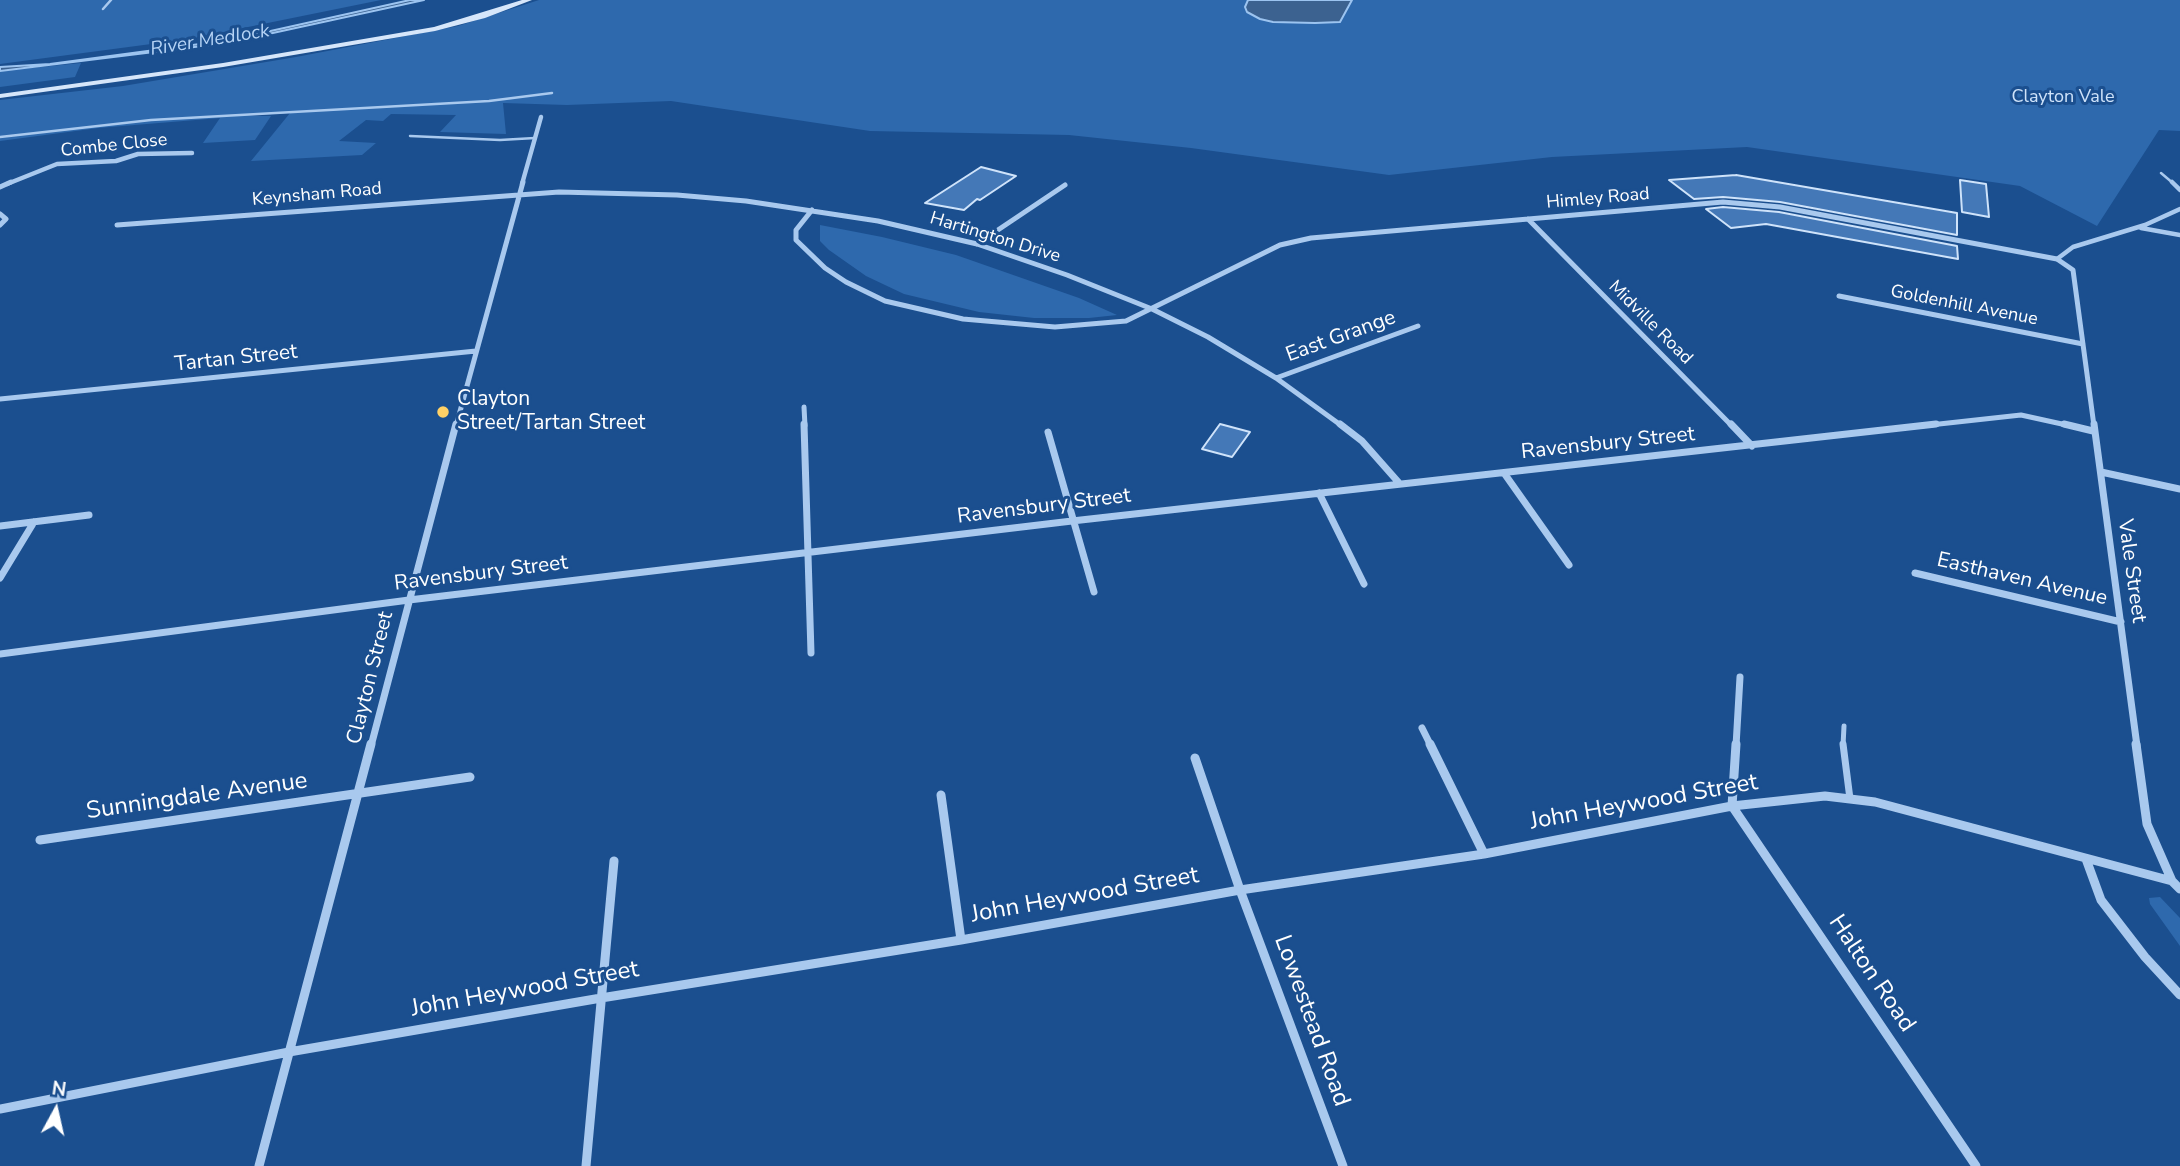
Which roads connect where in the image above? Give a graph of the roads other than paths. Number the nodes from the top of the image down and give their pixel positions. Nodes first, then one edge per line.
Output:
1 (111, 0) edge
2 (528, 0) edge
3 (103, 9) dead end
4 (552, 93) dead end
5 (0, 96) edge
6 (541, 117) dead end
7 (410, 136) dead end
8 (0, 137) edge
9 (535, 138) junction
10 (192, 153) dead end
11 (2161, 173) dead end
12 (1065, 185) dead end
13 (0, 187) edge
14 (2180, 190) edge
15 (519, 193) junction
16 (2180, 209) edge
17 (812, 210) junction
18 (0, 214) edge
19 (1528, 219) junction
20 (0, 225) edge
21 (117, 225) dead end
22 (2137, 228) junction
23 (2180, 235) edge
24 (977, 244) junction
25 (2057, 259) junction
26 (1839, 296) dead end
27 (1153, 309) junction
28 (1418, 326) dead end
29 (2083, 344) junction
30 (476, 351) junction
31 (1276, 378) junction
32 (0, 399) edge
33 (804, 407) dead end
34 (2093, 431) junction
35 (1048, 432) dead end
36 (1752, 446) junction
37 (2101, 472) junction
38 (1504, 473) junction
39 (1400, 484) junction
40 (2180, 489) edge
41 (1319, 493) junction
42 (89, 515) dead end
43 (1072, 521) junction
44 (34, 522) junction
45 (0, 526) edge
46 (809, 552) junction
47 (1569, 565) dead end
48 (1914, 573) dead end
49 (0, 578) edge
50 (1364, 584) dead end
51 (1094, 592) dead end
52 (409, 600) junction
53 (2121, 622) junction
54 (811, 653) dead end
55 (0, 654) edge
56 (1740, 677) dead end
57 (1844, 726) dead end
58 (1422, 728) dead end
59 (1195, 758) dead end
60 (470, 777) dead end
61 (360, 793) junction
62 (941, 795) dead end
63 (1850, 799) junction
64 (1732, 806) junction
65 (40, 840) dead end
66 (1484, 854) junction
67 (2086, 859) junction
68 (614, 861) dead end
69 (2172, 881) junction
70 (2180, 889) edge
71 (1240, 890) junction
72 (961, 940) junction
73 (2180, 995) edge
74 (601, 998) junction
75 (289, 1052) junction
76 (0, 1109) edge
77 (260, 1166) edge
78 (586, 1166) edge
79 (1343, 1166) edge
80 (1976, 1166) edge

1 - 3 lane
2 - 5 street
4 - 8 lane
6 - 9 street, Clayton Street
7 - 9 lane
9 - 15 street, Clayton Street
10 - 13 street, Combe Close
11 - 14 lane
12 - 24 street
15 - 17 street, Hartington Drive
15 - 21 street, Keynsham Road
15 - 30 street, Clayton Street
16 - 22 lane
17 - 24 street, Hartington Drive
17 - 27 street, Himley Road
18 - 20 street
19 - 25 street, Himley Road
19 - 27 street, Himley Road
19 - 36 street, Midville Road
22 - 23 lane
22 - 25 lane
24 - 27 street, Hartington Drive
25 - 29 street, Vale Street
26 - 29 street, Goldenhill Avenue
27 - 31 street, Hartington Drive
28 - 31 street, East Grange
29 - 34 street, Vale Street
30 - 32 street, Tartan Street
30 - 52 street, Clayton Street
31 - 39 street, Hartington Drive
33 - 46 street
34 - 36 street, Ravensbury Street
34 - 37 street, Vale Street
35 - 43 street
36 - 38 street, Ravensbury Street
37 - 40 street
37 - 53 street, Vale Street
38 - 39 street, Ravensbury Street
38 - 47 street
39 - 41 street, Ravensbury Street
41 - 43 street, Ravensbury Street
41 - 50 street
42 - 44 street
43 - 46 street, Ravensbury Street
43 - 51 street
44 - 45 street
44 - 49 street
46 - 52 street, Ravensbury Street
46 - 54 street
48 - 53 street, Easthaven Avenue
52 - 55 street, Ravensbury Street
52 - 61 street, Clayton Street
53 - 69 street, Vale Street
56 - 64 street
57 - 63 lane
58 - 66 street
59 - 71 street, Lowestead Road
60 - 61 street, Sunningdale Avenue
61 - 65 street, Sunningdale Avenue
61 - 75 street, Clayton Street
62 - 72 street
63 - 64 street, John Heywood Street
63 - 67 street, John Heywood Street
64 - 66 street, John Heywood Street
64 - 80 street, Halton Road
66 - 71 street, John Heywood Street
67 - 69 street, John Heywood Street
67 - 73 street
68 - 74 street
69 - 70 street, Vale Street
71 - 72 street, John Heywood Street
71 - 79 street, Lowestead Road
72 - 74 street, John Heywood Street
74 - 75 street, John Heywood Street
74 - 78 street
75 - 76 street, John Heywood Street
75 - 77 street, Clayton Street

